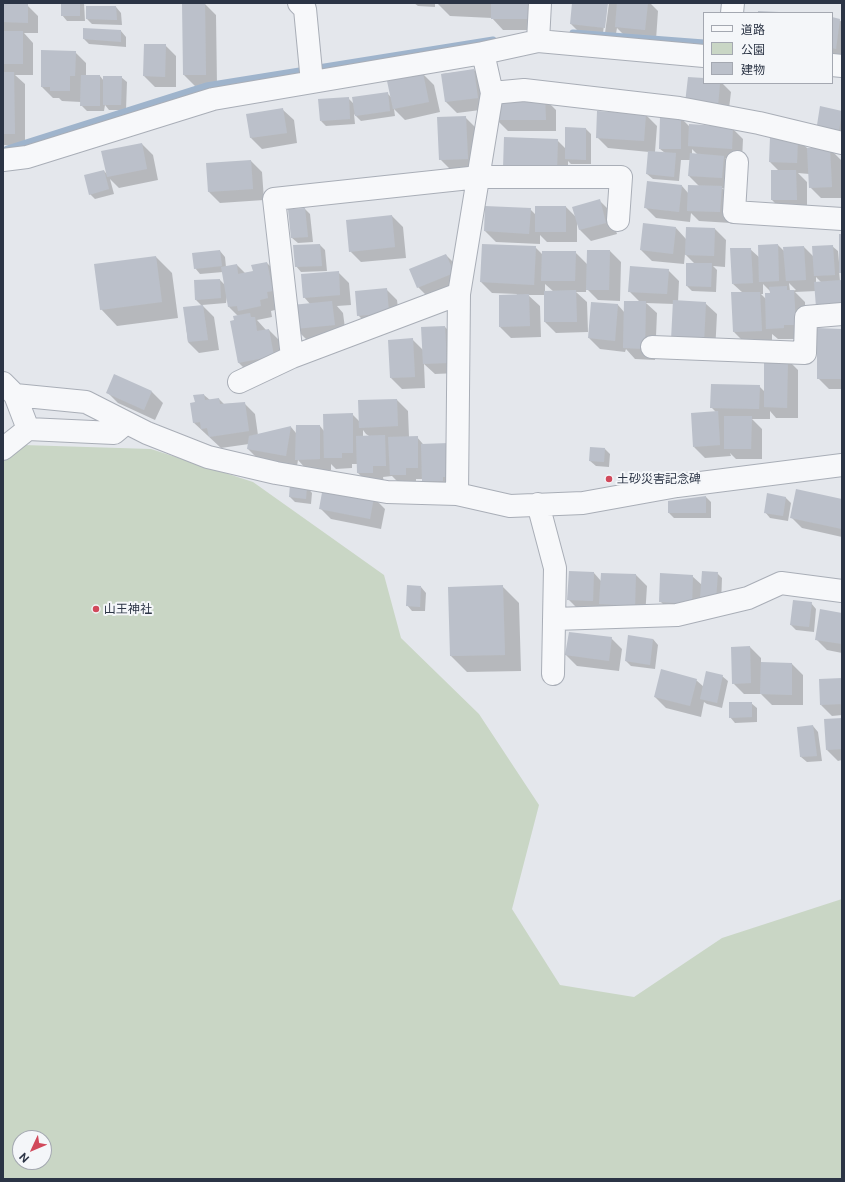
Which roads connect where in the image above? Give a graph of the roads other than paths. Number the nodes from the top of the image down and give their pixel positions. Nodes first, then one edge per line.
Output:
1 (300, 3) edge
2 (540, 3) edge
3 (538, 41) junction
4 (483, 53) junction
5 (703, 56) edge
6 (312, 82) junction
7 (492, 93) junction
8 (842, 143) edge
9 (3, 160) edge
10 (737, 162) dead end
11 (479, 177) junction
12 (842, 219) edge
13 (618, 220) dead end
14 (460, 294) junction
15 (842, 314) edge
16 (652, 348) dead end
17 (292, 357) junction
18 (239, 382) dead end
19 (9, 389) edge
20 (126, 423) junction
21 (28, 429) junction
22 (3, 449) edge
23 (842, 465) edge
24 (457, 494) junction
25 (538, 504) junction
26 (842, 591) edge
27 (554, 619) junction
28 (553, 674) dead end

1 - 6 street
2 - 3 street
3 - 4 street
3 - 5 street
4 - 6 street
4 - 7 street
6 - 9 street
7 - 8 street
7 - 11 street
10 - 12 street
11 - 13 street
11 - 14 street
11 - 17 street
14 - 17 street
14 - 24 street
15 - 16 street
17 - 18 street
19 - 20 street
19 - 21 street
20 - 21 street
20 - 24 street
21 - 22 street
23 - 25 street
24 - 25 street
25 - 27 street
26 - 27 street
27 - 28 street

